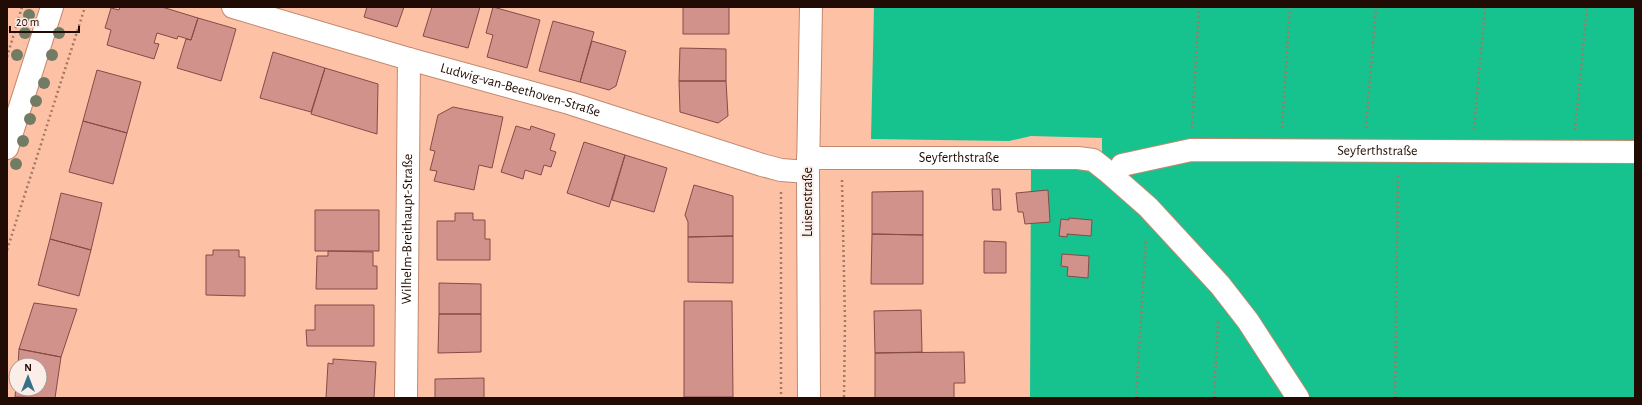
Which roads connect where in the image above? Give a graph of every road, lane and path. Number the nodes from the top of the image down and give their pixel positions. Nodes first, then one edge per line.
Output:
1 (22, 7) edge
2 (52, 7) edge
3 (86, 7) edge
4 (232, 7) edge
5 (811, 7) edge
6 (1199, 7) edge
7 (1290, 7) edge
8 (1376, 7) edge
9 (1485, 7) edge
10 (1587, 7) edge
11 (7, 57) edge
12 (408, 59) junction
13 (7, 148) edge
14 (1191, 150) junction
15 (1280, 150) junction
16 (1364, 150) junction
17 (1398, 150) junction
18 (1471, 151) junction
19 (1573, 152) junction
20 (1635, 152) edge
21 (842, 158) junction
22 (808, 165) junction
23 (1114, 168) junction
24 (781, 170) junction
25 (1148, 207) junction
26 (7, 250) edge
27 (1220, 285) junction
28 (406, 398) edge
29 (781, 398) edge
30 (809, 398) edge
31 (844, 398) edge
32 (1136, 398) edge
33 (1214, 398) edge
34 (1298, 398) edge
35 (1395, 398) edge

1 - 11 path
2 - 13 street
3 - 26 path
4 - 12 street, Ludwig-van-Beethoven-Straße
5 - 22 street, Luisenstraße
6 - 14 path
7 - 15 path
8 - 16 path
9 - 18 path
10 - 19 path
12 - 24 street, Ludwig-van-Beethoven-Straße
12 - 28 street, Wilhelm-Breithaupt-Straße
14 - 15 street, Seyferthstraße
14 - 23 street, Seyferthstraße
15 - 16 street, Seyferthstraße
16 - 17 street, Seyferthstraße
17 - 18 street, Seyferthstraße
17 - 35 path
18 - 19 street, Seyferthstraße
19 - 20 street, Seyferthstraße
21 - 22 street, Seyferthstraße
21 - 23 street, Seyferthstraße
21 - 31 path
22 - 24 street, Ludwig-van-Beethoven-Straße
22 - 30 street, Luisenstraße
23 - 25 street
24 - 29 path
25 - 27 street
25 - 32 path
27 - 33 path
27 - 34 street

